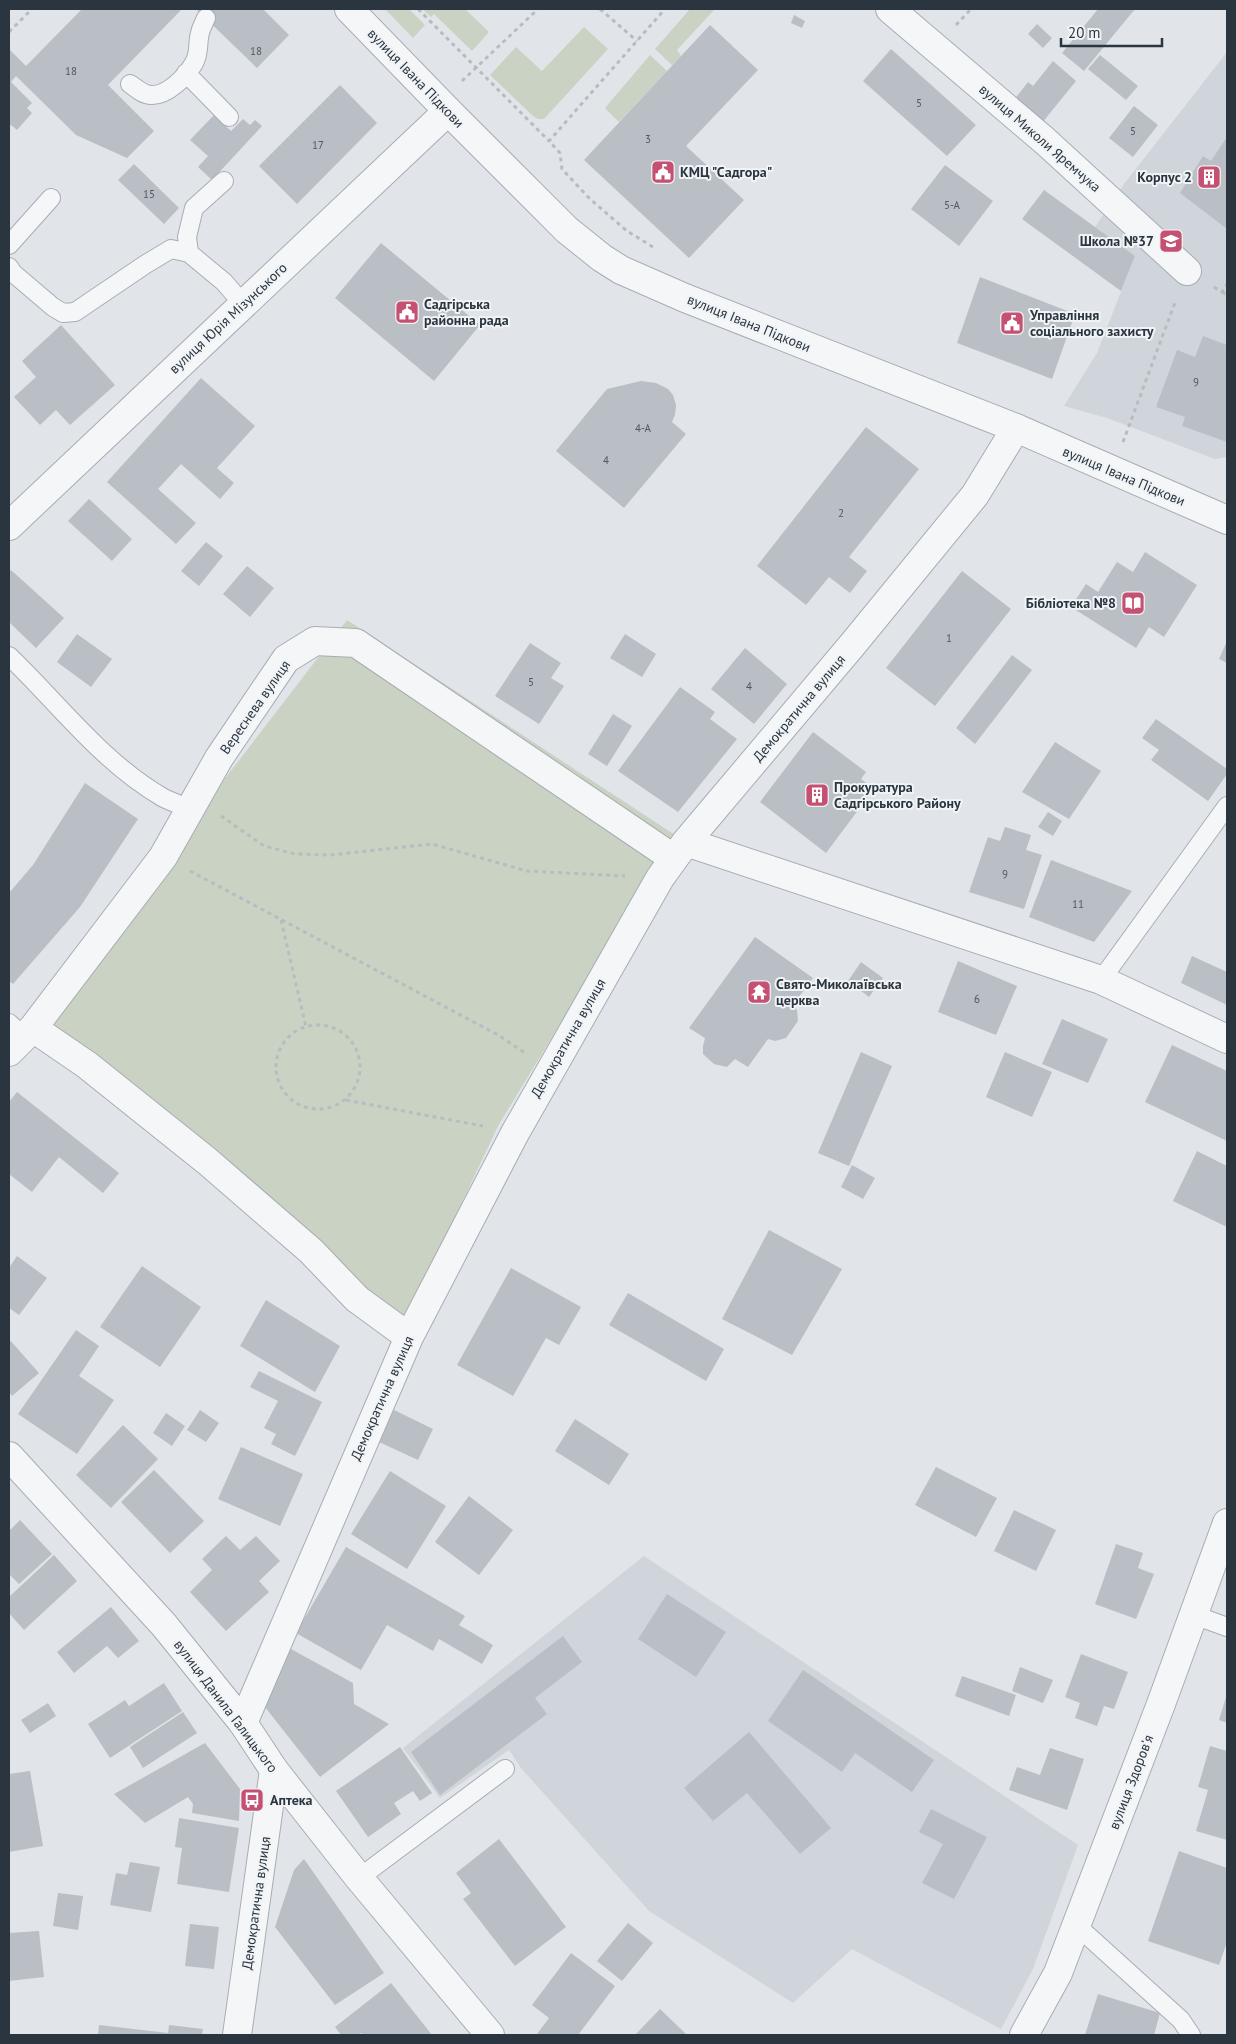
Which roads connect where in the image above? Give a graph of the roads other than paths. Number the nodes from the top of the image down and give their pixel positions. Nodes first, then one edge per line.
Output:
1 (349, 9) edge
2 (890, 9) edge
3 (206, 18) dead end
4 (186, 73) junction
5 (130, 84) dead end
6 (444, 107) junction
7 (229, 117) dead end
8 (224, 181) dead end
9 (51, 198) dead end
10 (9, 245) edge
11 (189, 253) junction
12 (9, 267) edge
13 (1187, 271) road end
14 (243, 304) junction
15 (1016, 428) junction
16 (1227, 520) edge
17 (9, 526) edge
18 (9, 656) edge
19 (194, 803) junction
20 (1227, 806) edge
21 (673, 859) junction
22 (1101, 980) junction
23 (19, 1035) edge
24 (1227, 1039) edge
25 (409, 1336) junction
26 (9, 1456) edge
27 (1227, 1523) edge
28 (1194, 1615) junction
29 (1227, 1627) edge
30 (243, 1723) junction
31 (505, 1769) dead end
32 (274, 1770) junction
33 (359, 1878) junction
34 (1076, 1925) junction
35 (237, 2035) edge
36 (490, 2035) edge
37 (1024, 2035) edge
38 (1190, 2035) edge

1 - 6 street, вулиця Івана Підкови
2 - 13 street, вулиця Миколи Яремчука
3 - 4 lane
4 - 5 lane
4 - 7 lane
6 - 14 street, вулиця Юрія Мізунського
6 - 15 street, вулиця Івана Підкови
8 - 11 lane
9 - 10 lane
11 - 12 lane
11 - 14 lane
14 - 17 street, вулиця Юрія Мізунського
15 - 16 street, вулиця Івана Підкови
15 - 21 street, Демократична вулиця
18 - 19 lane
19 - 21 street, Вереснева вулиця
19 - 23 street, Вереснева вулиця
20 - 22 lane
21 - 22 street, Вереснева вулиця
21 - 25 street, Демократична вулиця
22 - 24 street, Вереснева вулиця
23 - 25 street
25 - 30 street, Демократична вулиця
26 - 30 street, вулиця Данила Галицького
27 - 28 street, вулиця Здоровʼя
28 - 29 lane
28 - 34 street, вулиця Здоровʼя
30 - 32 street, вулиця Данила Галицького
31 - 33 lane
32 - 33 street, вулиця Данила Галицького
32 - 35 street, Демократична вулиця
33 - 36 street, вулиця Данила Галицького
34 - 37 street, вулиця Здоровʼя
34 - 38 lane

